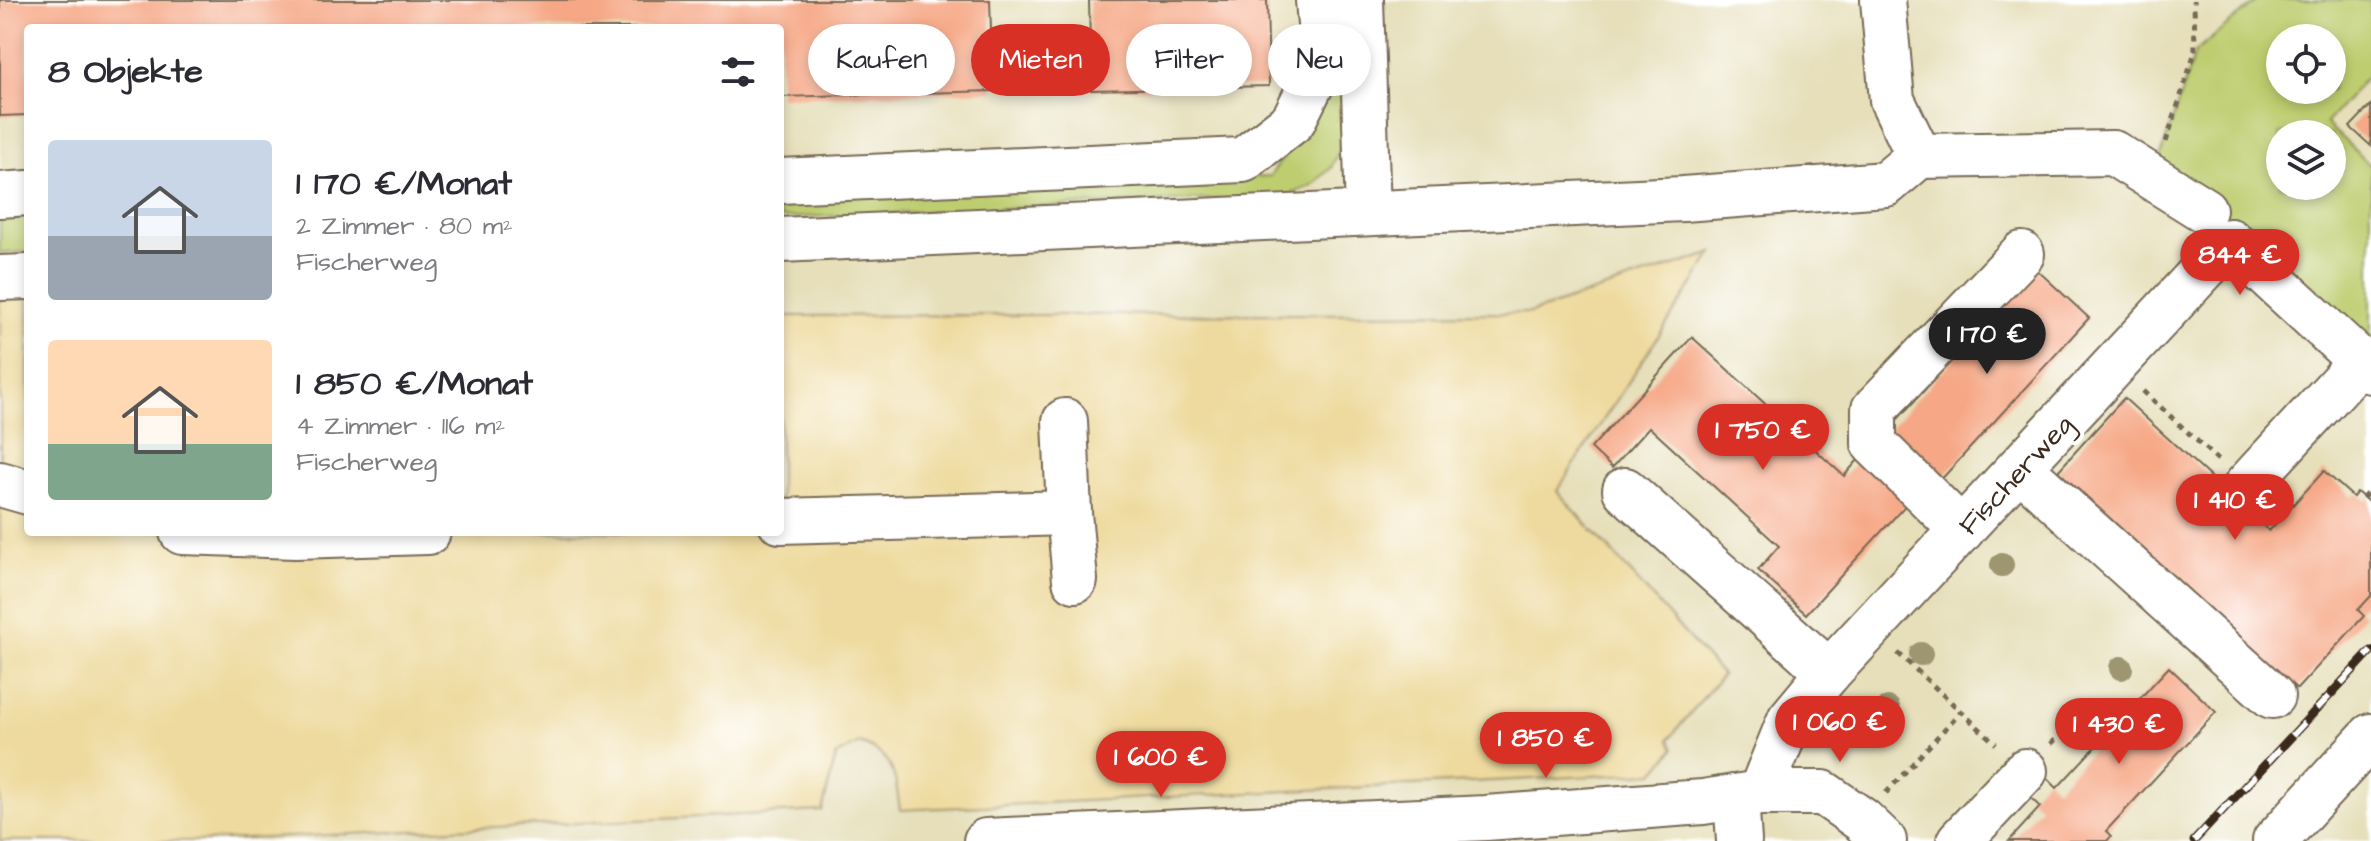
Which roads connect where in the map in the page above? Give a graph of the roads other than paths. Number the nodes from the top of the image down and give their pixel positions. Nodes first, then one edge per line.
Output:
1 (1318, 0) edge
2 (1361, 0) edge
3 (1883, 0) edge
4 (1919, 156) junction
5 (784, 181) edge
6 (24, 193) edge
7 (0, 195) edge
8 (2204, 210) dead end
9 (1368, 213) junction
10 (784, 240) edge
11 (2022, 254) dead end
12 (24, 277) edge
13 (0, 278) edge
14 (2366, 366) edge
15 (1065, 421) dead end
16 (2020, 468) junction
17 (0, 484) edge
18 (2246, 486) road end
19 (1625, 490) dead end
20 (24, 491) edge
21 (1069, 513) junction
22 (784, 521) edge
23 (1962, 530) junction
24 (1075, 580) dead end
25 (1829, 672) junction
26 (2272, 696) dead end
27 (2371, 736) edge
28 (2025, 771) road end
29 (1748, 795) junction
30 (1873, 831) edge
31 (1339, 833) edge
32 (986, 841) edge
33 (1739, 841) edge
34 (1959, 841) edge
35 (2275, 841) edge

1 - 5 street
2 - 9 street
3 - 4 street
4 - 8 street
4 - 9 street
6 - 7 street
9 - 10 street
11 - 23 street
12 - 13 street
14 - 16 street, Fischerweg
14 - 18 street
15 - 21 street
16 - 23 street, Fischerweg
16 - 26 street
17 - 20 street
19 - 25 street
21 - 22 street
21 - 24 street
23 - 25 street, Fischerweg
25 - 29 street, Fischerweg
27 - 35 street
28 - 34 street
29 - 30 street
29 - 31 street
29 - 33 street
31 - 32 street

